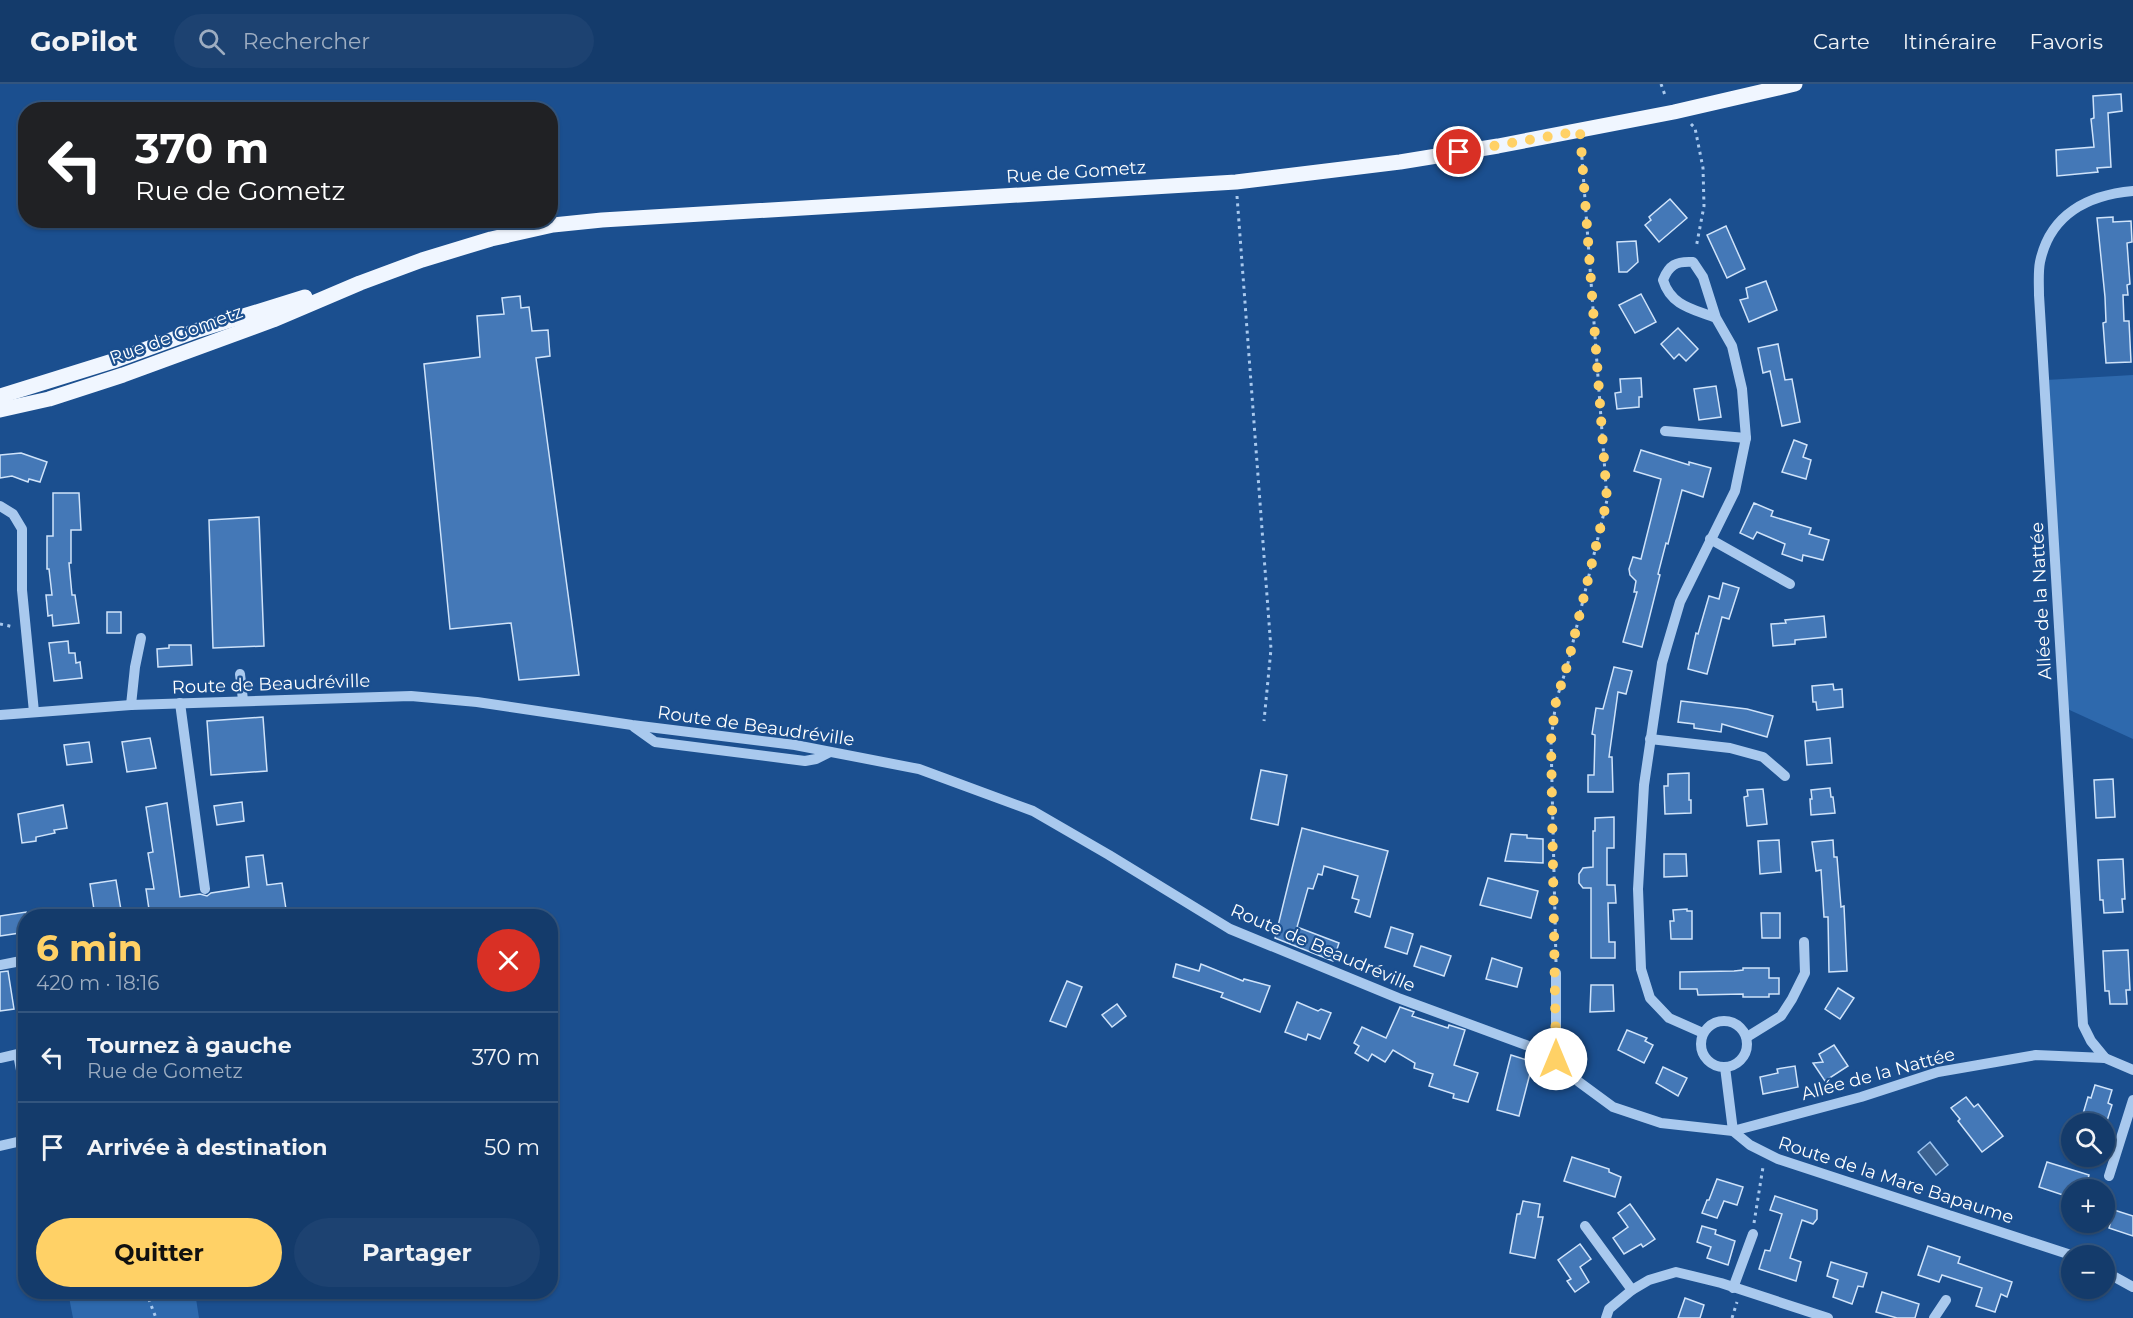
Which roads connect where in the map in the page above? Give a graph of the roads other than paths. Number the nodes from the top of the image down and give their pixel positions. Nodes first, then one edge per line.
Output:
1 (1795, 84) edge
2 (2133, 191) edge
3 (558, 225) edge
4 (540, 228) edge
5 (360, 283) junction
6 (1716, 318) junction
7 (0, 396) edge
8 (0, 410) edge
9 (1665, 431) dead end
10 (1746, 438) junction
11 (0, 506) edge
12 (1710, 539) junction
13 (1790, 584) dead end
14 (141, 638) dead end
15 (240, 674) dead end
16 (243, 700) junction
17 (180, 703) junction
18 (131, 705) junction
19 (34, 712) junction
20 (0, 715) edge
21 (1650, 739) junction
22 (1785, 776) dead end
23 (205, 889) dead end
24 (1804, 942) dead end
25 (18, 962) edge
26 (0, 965) edge
27 (1556, 973) road end
28 (1703, 1034) junction
29 (1747, 1036) junction
30 (18, 1054) edge
31 (0, 1058) edge
32 (2105, 1058) junction
33 (1556, 1059) junction
34 (1725, 1067) junction
35 (2133, 1070) edge
36 (1579, 1082) joint
37 (2133, 1100) edge
38 (1733, 1131) junction
39 (18, 1142) edge
40 (0, 1146) edge
41 (2109, 1176) dead end
42 (1586, 1226) dead end
43 (1752, 1234) road end
44 (2061, 1252) edge
45 (2115, 1277) edge
46 (2133, 1287) edge
47 (1733, 1288) junction
48 (1632, 1290) junction
49 (1946, 1300) dead end
50 (1606, 1318) edge
51 (1828, 1318) edge
52 (1934, 1318) edge

1 - 3 main road, Rue de Gometz
2 - 32 street, Allée de la Nattée
4 - 5 main road, Rue de Gometz
5 - 7 main road, Rue de Gometz
5 - 8 main road, Rue de Gometz
6 - 6 street
6 - 10 street
9 - 10 street
10 - 12 street
11 - 19 street
12 - 13 street
12 - 21 street
14 - 18 street
15 - 16 street
16 - 17 street, Route de Beaudréville
16 - 33 street, Route de Beaudréville
17 - 18 street, Route de Beaudréville
17 - 23 street
18 - 19 street, Route de Beaudréville
19 - 20 street, Route de Beaudréville
21 - 22 street
21 - 28 street
24 - 29 street
25 - 26 street
27 - 33 street
28 - 29 street
28 - 34 street
29 - 34 street
30 - 31 street
32 - 35 street, Allée de la Nattée
32 - 38 street, Allée de la Nattée
33 - 36 street, Route de Beaudréville
34 - 38 street
36 - 38 street, Route de la Mare Bapaume
37 - 41 street
38 - 44 street, Route de la Mare Bapaume
39 - 40 street
42 - 48 street
43 - 47 street
45 - 46 street
47 - 48 street
47 - 51 street
48 - 50 street
49 - 52 street

